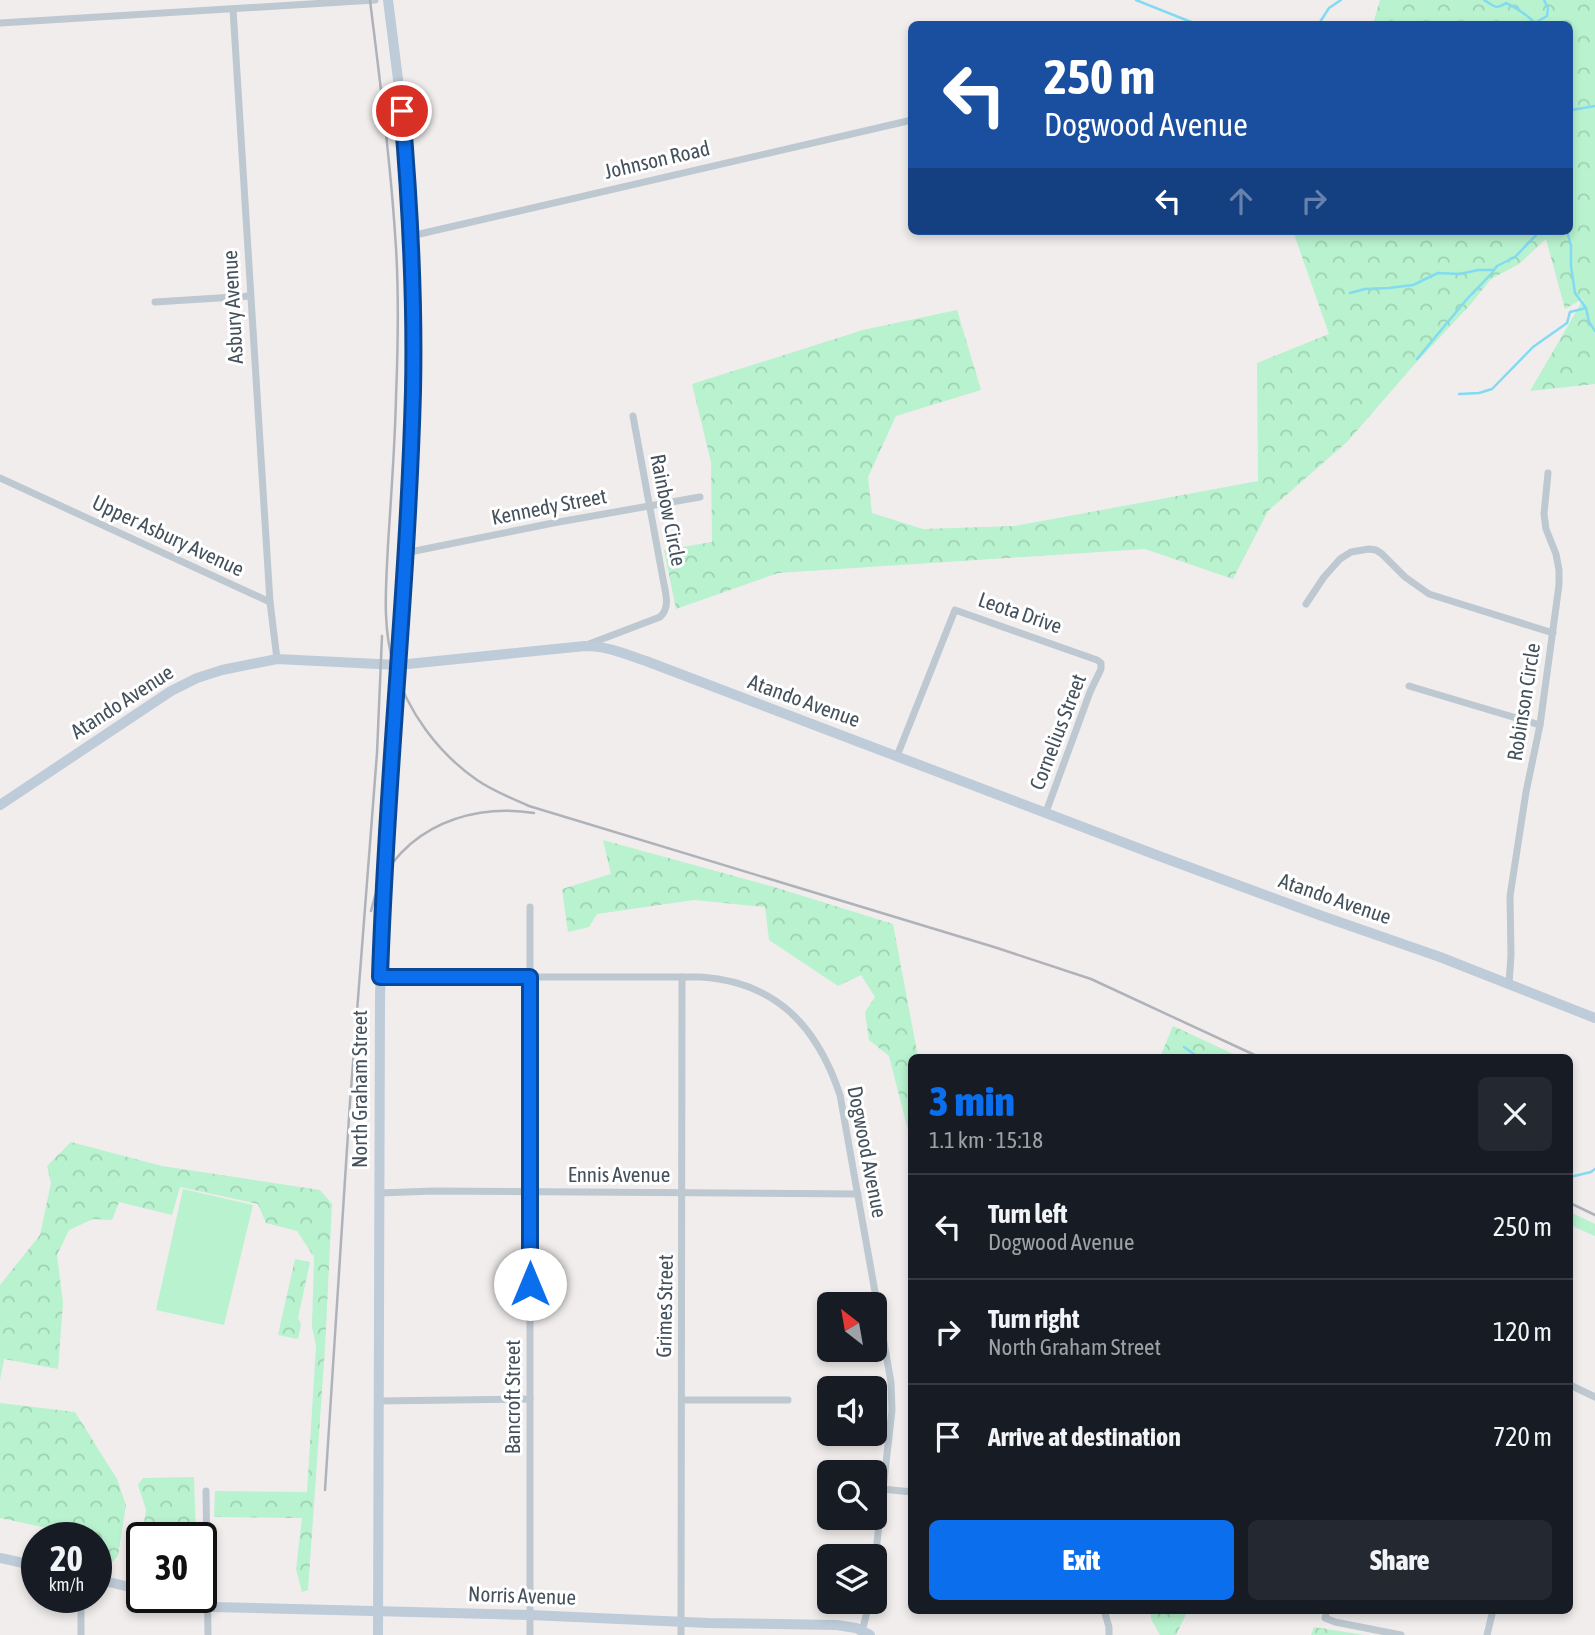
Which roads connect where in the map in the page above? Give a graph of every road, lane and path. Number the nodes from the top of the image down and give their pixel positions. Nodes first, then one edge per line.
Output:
1 (375, 0) edge
2 (388, 0) edge
3 (233, 9) junction
4 (0, 23) edge
5 (908, 121) edge
6 (411, 236) junction
7 (250, 296) junction
8 (155, 302) dead end
9 (633, 416) dead end
10 (1548, 472) dead end
11 (0, 478) edge
12 (700, 497) dead end
13 (650, 506) junction
14 (405, 553) junction
15 (270, 602) junction
16 (1306, 604) dead end
17 (1553, 633) junction
18 (585, 646) junction
19 (277, 659) junction
20 (1101, 663) joint
21 (398, 665) junction
22 (1409, 686) dead end
23 (1540, 725) junction
24 (897, 756) junction
25 (0, 806) edge
26 (1046, 813) junction
27 (530, 906) dead end
28 (380, 977) junction
29 (530, 977) junction
30 (682, 977) junction
31 (1509, 985) junction
32 (1595, 1018) edge
33 (530, 1192) junction
34 (379, 1193) junction
35 (682, 1193) junction
36 (858, 1194) junction
37 (1573, 1386) edge
38 (1595, 1397) edge
39 (530, 1399) junction
40 (682, 1400) junction
41 (788, 1400) dead end
42 (379, 1401) junction
43 (886, 1460) edge
44 (887, 1489) edge
45 (206, 1491) dead end
46 (908, 1492) edge
47 (206, 1522) edge
48 (0, 1558) edge
49 (21, 1563) edge
50 (217, 1606) edge
51 (377, 1610) junction
52 (81, 1613) edge
53 (207, 1613) edge
54 (868, 1614) edge
55 (1105, 1614) edge
56 (1326, 1614) edge
57 (1492, 1614) edge
58 (530, 1615) junction
59 (681, 1622) junction
60 (866, 1633) edge
61 (81, 1635) edge
62 (208, 1635) edge
63 (378, 1635) edge
64 (530, 1635) edge
65 (681, 1635) edge
66 (1109, 1635) edge
67 (1401, 1635) edge
68 (1487, 1635) edge

1 - 3 street
2 - 6 main road, North Graham Street
3 - 4 street
3 - 7 street, Asbury Avenue
5 - 6 street, Johnson Road
6 - 14 main road, North Graham Street
7 - 8 street
7 - 15 street, Asbury Avenue
9 - 13 street, Rainbow Circle
10 - 17 street
11 - 15 street, Upper Asbury Avenue
12 - 13 street, Kennedy Street
13 - 14 street, Kennedy Street
13 - 18 street, Rainbow Circle
14 - 21 main road, North Graham Street
15 - 19 street
16 - 17 street, Robinson Circle
17 - 23 street, Robinson Circle
18 - 21 main road, Atando Avenue
18 - 24 main road, Atando Avenue
19 - 21 main road, Atando Avenue
19 - 25 main road, Atando Avenue
20 - 24 street, Leota Drive
20 - 26 street, Cornelius Street
21 - 28 main road, North Graham Street
22 - 23 street
23 - 31 street, Robinson Circle
24 - 26 main road, Atando Avenue
26 - 31 main road, Atando Avenue
27 - 29 street, Bancroft Street
28 - 29 street, Dogwood Avenue
28 - 34 main road, North Graham Street
29 - 30 street, Dogwood Avenue
29 - 33 street, Bancroft Street
30 - 35 street, Grimes Street
30 - 36 street, Dogwood Avenue
31 - 32 main road, Atando Avenue
33 - 34 street, Ennis Avenue
33 - 35 street, Ennis Avenue
33 - 39 street, Bancroft Street
34 - 42 main road, North Graham Street
35 - 36 street, Ennis Avenue
35 - 40 street, Grimes Street
36 - 43 street, Dogwood Avenue
37 - 38 street
39 - 42 street
39 - 58 street, Bancroft Street
40 - 41 street
40 - 59 street, Grimes Street
42 - 51 main road, North Graham Street
44 - 46 street
45 - 47 street
48 - 49 main road
50 - 51 main road, Norris Avenue
51 - 58 main road, Norris Avenue
51 - 63 main road, North Graham Street
52 - 61 street
53 - 62 street
54 - 60 street
55 - 66 street
56 - 67 street
57 - 68 street
58 - 59 main road, Norris Avenue
58 - 64 street, Bancroft Street
59 - 60 main road, Norris Avenue
59 - 65 street, Grimes Street

